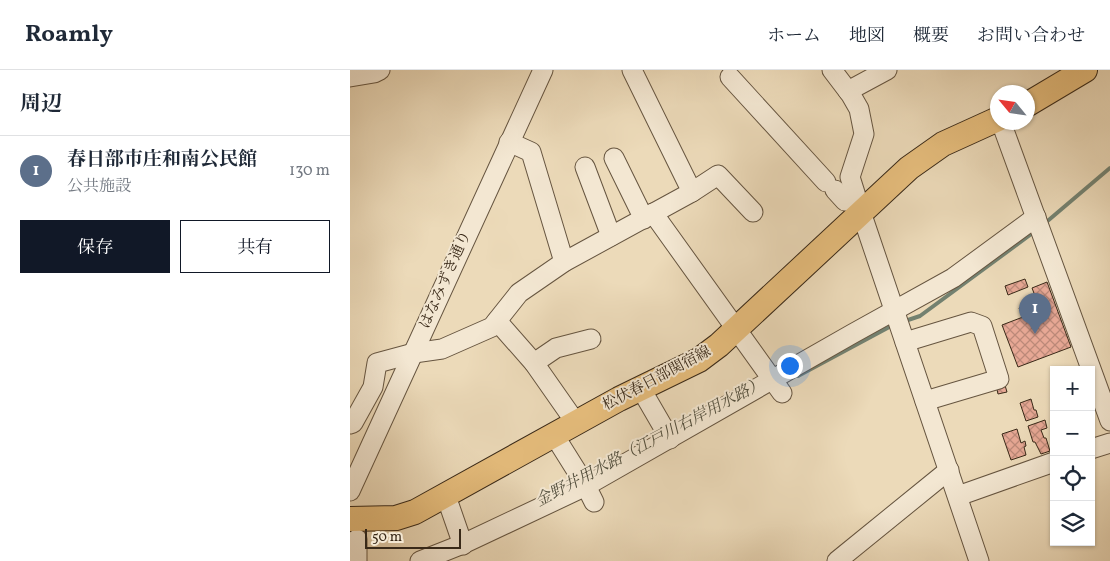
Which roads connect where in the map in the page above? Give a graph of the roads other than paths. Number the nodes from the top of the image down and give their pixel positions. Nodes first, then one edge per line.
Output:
1 (380, 70) edge
2 (543, 70) edge
3 (632, 70) edge
4 (832, 70) edge
5 (888, 70) edge
6 (1085, 70) edge
7 (350, 77) edge
8 (730, 77) dead end
9 (848, 91) junction
10 (1035, 100) edge
11 (990, 123) edge
12 (1004, 130) edge
13 (509, 142) junction
14 (614, 158) dead end
15 (585, 167) dead end
16 (692, 192) junction
17 (859, 207) junction
18 (753, 212) dead end
19 (648, 216) junction
20 (1038, 224) junction
21 (611, 236) junction
22 (564, 262) junction
23 (497, 321) junction
24 (899, 324) junction
25 (736, 328) junction
26 (591, 339) dead end
27 (414, 353) junction
28 (534, 363) junction
29 (778, 386) junction
30 (640, 389) junction
31 (925, 401) junction
32 (1110, 421) edge
33 (576, 423) junction
34 (350, 424) edge
35 (554, 435) junction
36 (670, 439) junction
37 (1110, 442) edge
38 (1095, 448) edge
39 (1050, 463) edge
40 (949, 470) junction
41 (350, 491) edge
42 (590, 493) junction
43 (446, 496) junction
44 (958, 496) junction
45 (354, 529) edge
46 (463, 544) junction
47 (357, 561) edge
48 (420, 561) edge
49 (837, 561) edge
50 (979, 561) edge

1 - 7 street
2 - 13 street, はなみずき通り
3 - 16 street
4 - 9 street
5 - 9 street
6 - 10 main road
8 - 17 street
9 - 17 street
11 - 17 main road, 松伏春日部関宿線
12 - 20 street
13 - 22 street
13 - 27 street, はなみずき通り
14 - 19 street
15 - 21 street
16 - 18 street
16 - 19 street
17 - 24 street
17 - 25 main road, 松伏春日部関宿線
19 - 21 street
19 - 25 street
20 - 24 street
20 - 32 street
21 - 22 street
22 - 23 street
23 - 27 street
23 - 28 street
24 - 29 street
24 - 31 street
24 - 31 street
25 - 29 street
25 - 30 main road, 松伏春日部関宿線
26 - 28 street
27 - 34 street
27 - 41 street, はなみずき通り
28 - 33 street
29 - 36 street
30 - 33 main road, 松伏春日部関宿線
30 - 36 street
31 - 40 street
33 - 35 main road, 松伏春日部関宿線
35 - 42 street
35 - 43 main road, 松伏春日部関宿線
36 - 42 street
37 - 38 street
39 - 44 street
40 - 44 street
40 - 49 street
42 - 46 street
43 - 45 main road, 松伏春日部関宿線
43 - 46 street
44 - 50 street
45 - 47 street
46 - 48 street

